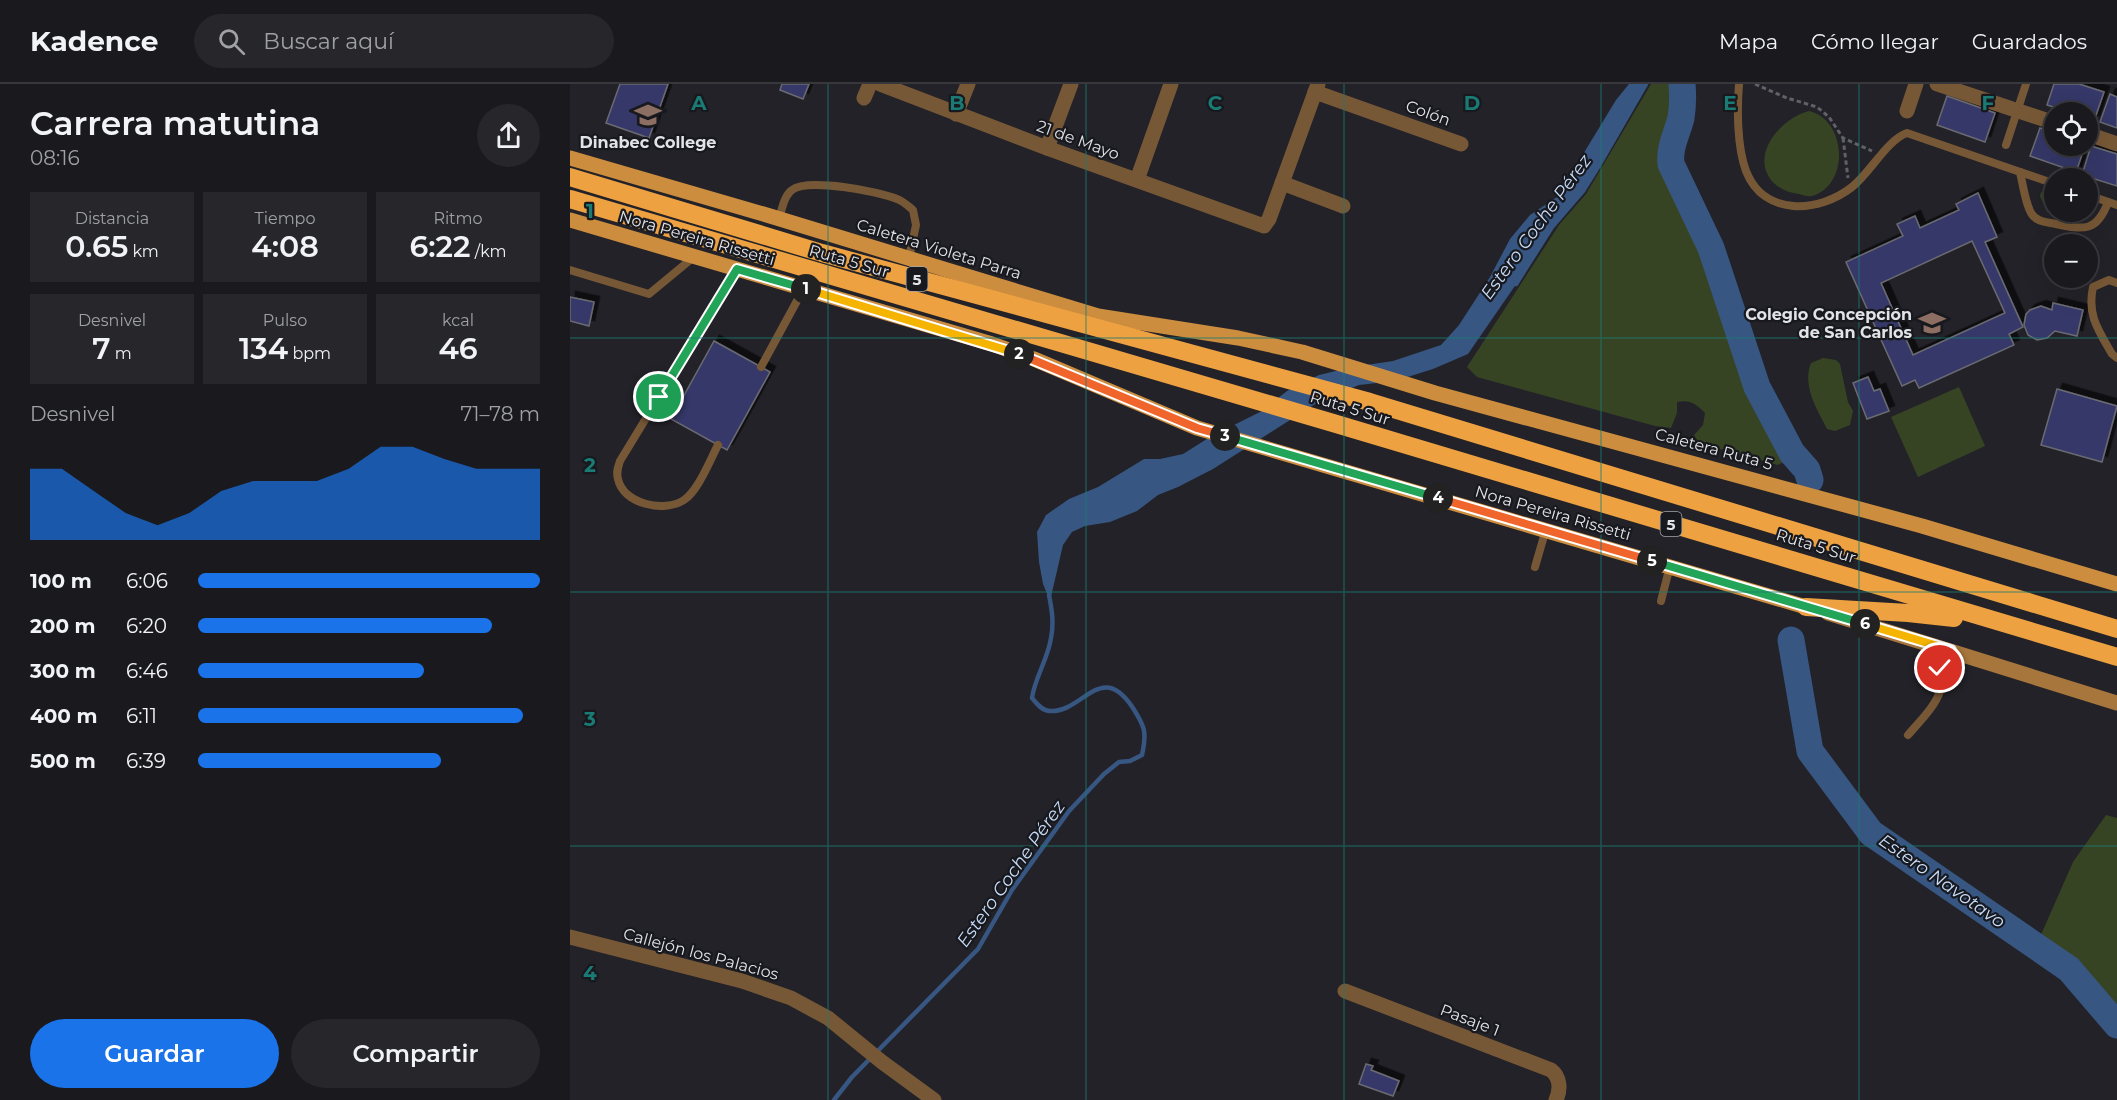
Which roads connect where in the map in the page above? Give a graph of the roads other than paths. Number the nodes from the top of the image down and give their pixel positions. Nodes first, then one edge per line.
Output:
1 (880, 84) edge
2 (968, 84) edge
3 (1071, 84) edge
4 (1171, 84) edge
5 (1739, 84) edge
6 (1916, 84) edge
7 (1937, 84) edge
8 (2026, 84) edge
9 (1317, 88) edge
10 (1907, 111) dead end
11 (2018, 111) junction
12 (956, 114) junction
13 (2044, 119) edge
14 (2098, 137) edge
15 (1461, 144) dead end
16 (2117, 144) edge
17 (2006, 145) dead end
18 (1047, 148) junction
19 (570, 158) edge
20 (2020, 172) junction
21 (570, 177) edge
22 (1137, 180) junction
23 (2044, 180) edge
24 (1282, 183) junction
25 (2098, 198) edge
26 (570, 199) edge
27 (2108, 202) junction
28 (2117, 205) edge
29 (1343, 206) dead end
30 (779, 219) junction
31 (570, 220) edge
32 (695, 256) junction
33 (909, 258) junction
34 (737, 269) junction
35 (570, 270) edge
36 (2117, 283) edge
37 (804, 288) junction
38 (1302, 352) joint
39 (2117, 358) edge
40 (761, 367) dead end
41 (718, 445) dead end
42 (1546, 530) junction
43 (1670, 566) junction
44 (1534, 567) dead end
45 (2117, 584) edge
46 (1661, 601) dead end
47 (1806, 607) junction
48 (2009, 626) junction
49 (2117, 629) edge
50 (1951, 650) junction
51 (2117, 657) edge
52 (2117, 703) edge
53 (1908, 735) dead end
54 (570, 937) edge
55 (1345, 991) dead end
56 (934, 1100) edge
57 (1556, 1100) edge

1 - 12 street, 21 de Mayo
2 - 12 street
3 - 18 street
4 - 22 street
5 - 20 lane
6 - 10 street
7 - 11 street
8 - 11 lane
9 - 15 street, Colón
9 - 24 street
11 - 13 street
11 - 17 lane
12 - 18 street, 21 de Mayo
14 - 16 street
18 - 22 street, 21 de Mayo
19 - 30 main road, Caletera Violeta Parra
20 - 23 lane
20 - 27 lane
21 - 49 highway, Ruta 5 Sur / 5
22 - 24 street, 21 de Mayo
24 - 29 street
25 - 27 lane
26 - 48 highway, Ruta 5 Sur / 5
27 - 28 lane
30 - 33 main road, Caletera Violeta Parra
30 - 33 lane
31 - 32 main road, Nora Pereira Rissetti
32 - 34 main road, Nora Pereira Rissetti
32 - 35 lane
33 - 38 main road, Caletera Violeta Parra
34 - 37 main road, Nora Pereira Rissetti
34 - 41 lane
36 - 39 lane
37 - 40 lane
37 - 42 main road, Nora Pereira Rissetti
38 - 45 main road, Caletera Ruta 5
42 - 43 main road, Nora Pereira Rissetti
42 - 44 lane
43 - 46 lane
43 - 47 main road, Nora Pereira Rissetti
47 - 48 highway
47 - 50 street, Nora Pereira Rissetti
48 - 51 highway, Ruta 5 Sur / 5
50 - 52 street, Nora Pereira Rissetti
50 - 53 lane
54 - 56 street, Callejón los Palacios
55 - 57 street, Pasaje 1

